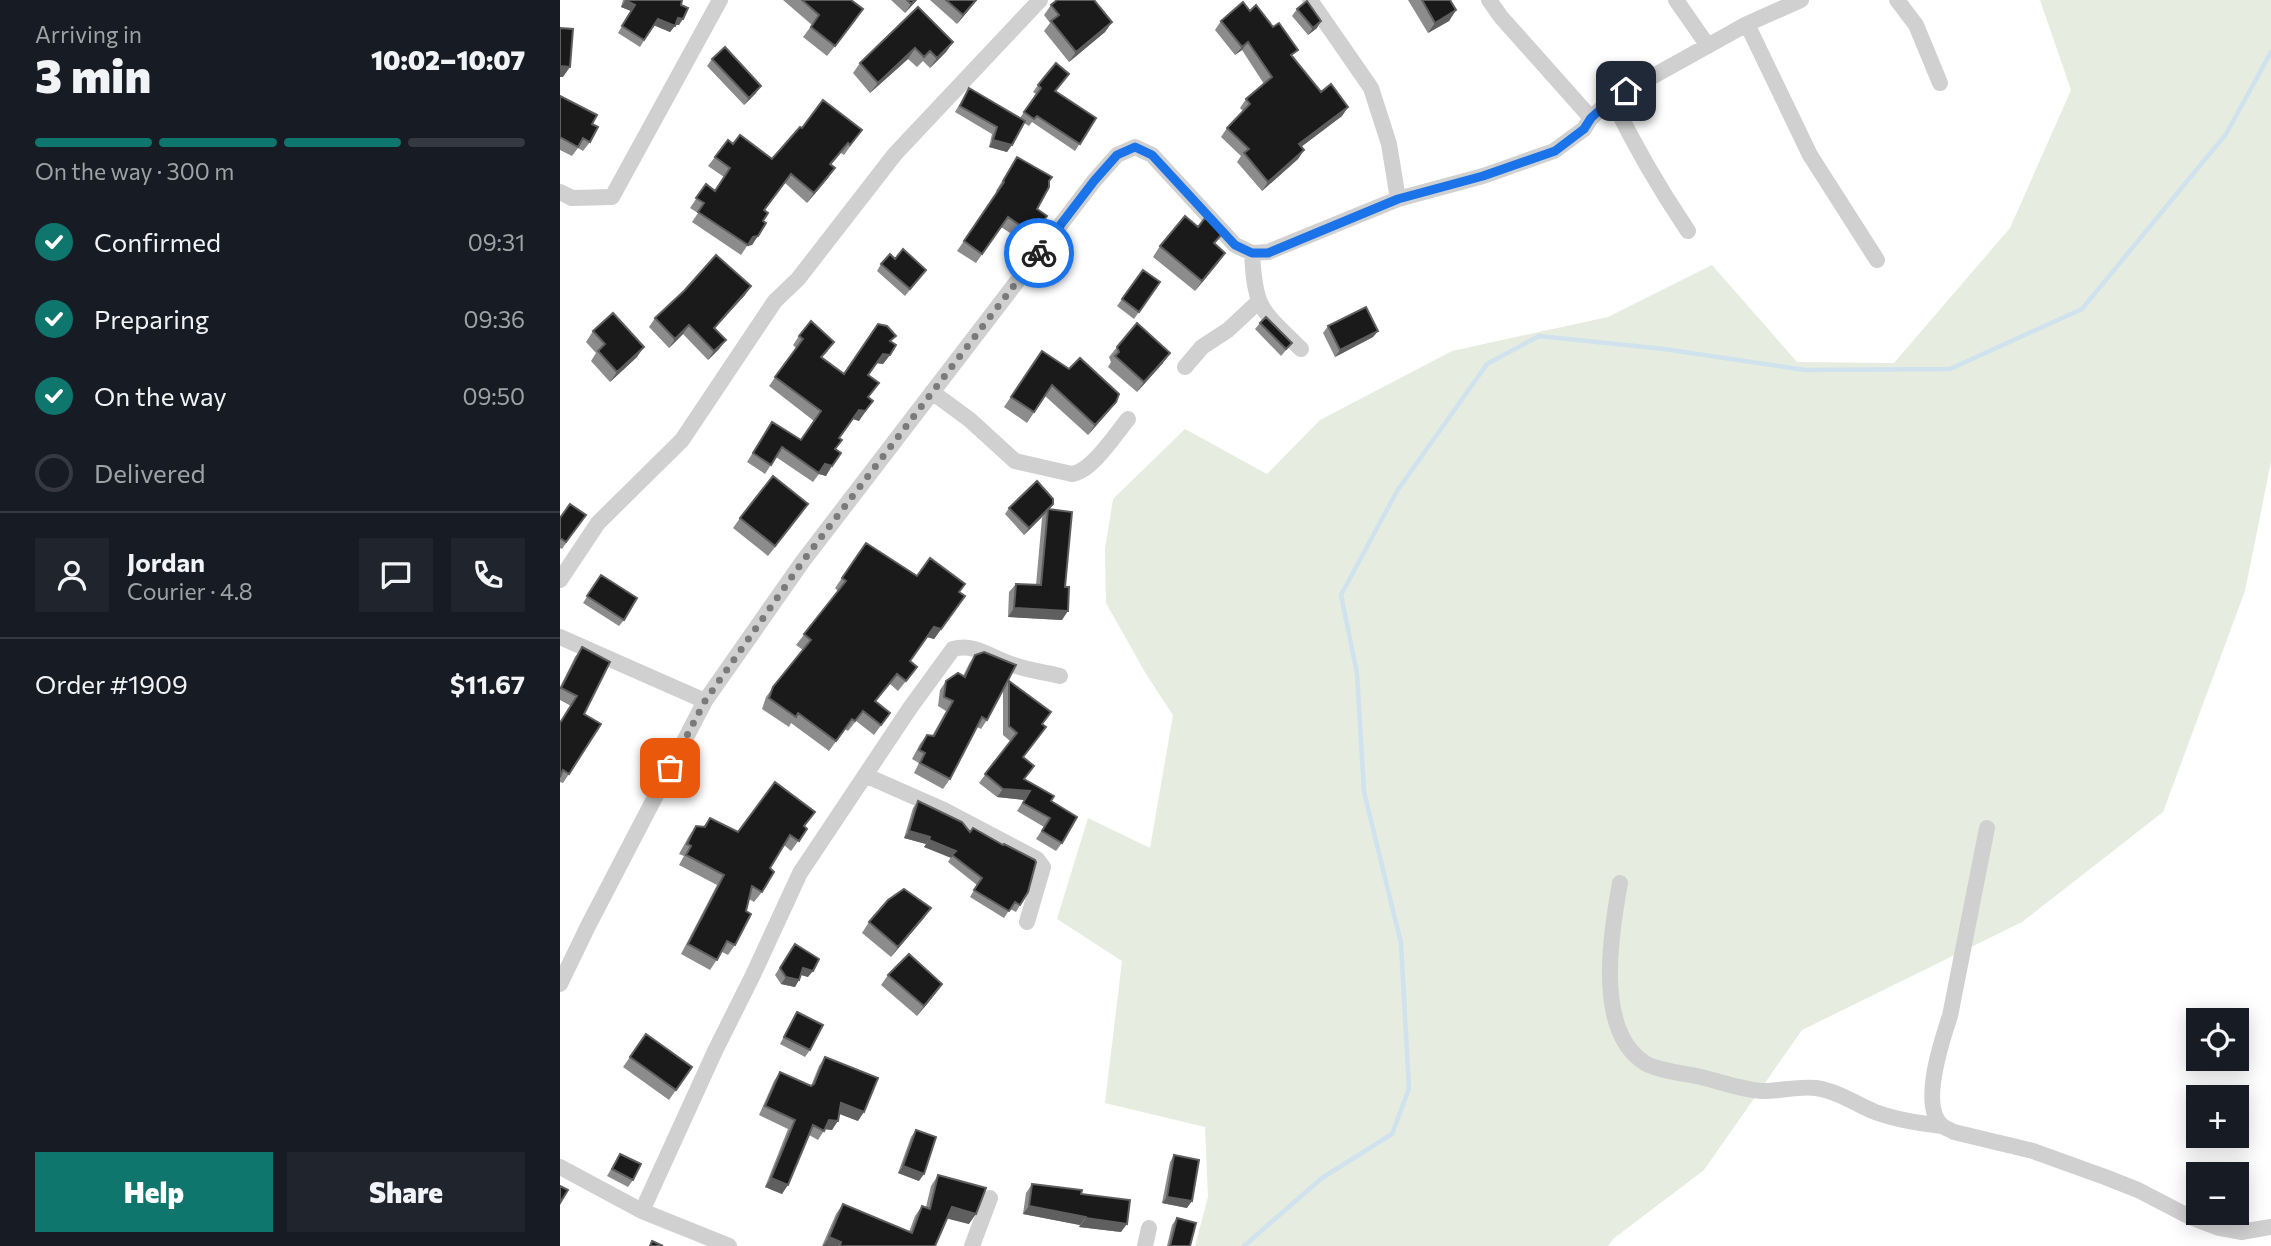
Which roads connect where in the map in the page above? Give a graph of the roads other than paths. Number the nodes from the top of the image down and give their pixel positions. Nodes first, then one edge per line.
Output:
1 (720, 0) edge
2 (1040, 0) edge
3 (1310, 0) edge
4 (1489, 0) edge
5 (1676, 0) edge
6 (1801, 0) edge
7 (1897, 0) edge
8 (1747, 24) junction
9 (1708, 46) junction
10 (1940, 83) dead end
11 (1612, 99) junction
12 (1591, 118) junction
13 (560, 192) edge
14 (1398, 199) junction
15 (1688, 231) dead end
16 (1252, 253) junction
17 (1877, 260) dead end
18 (1258, 302) junction
19 (1301, 349) dead end
20 (1185, 367) dead end
21 (932, 392) junction
22 (1128, 419) dead end
23 (560, 580) edge
24 (560, 637) edge
25 (1060, 676) dead end
26 (705, 701) junction
27 (867, 776) junction
28 (1987, 828) dead end
29 (1620, 883) dead end
30 (1027, 922) dead end
31 (560, 985) edge
32 (1942, 1126) junction
33 (560, 1167) edge
34 (990, 1198) dead end
35 (642, 1211) junction
36 (2271, 1227) edge
37 (1149, 1228) dead end
38 (729, 1246) edge
39 (972, 1246) edge
40 (1145, 1246) edge

1 - 13 street
2 - 23 street
3 - 14 street
4 - 12 street
5 - 9 street
6 - 8 street
7 - 10 street
8 - 9 street
8 - 17 street
9 - 11 street
11 - 12 street
11 - 15 street
12 - 14 street
14 - 16 street
16 - 18 street
16 - 21 street
18 - 19 street
18 - 20 street
21 - 22 street
21 - 26 street
24 - 26 street
25 - 27 street
26 - 31 street
27 - 30 street
27 - 35 street
28 - 32 street
29 - 32 street
32 - 36 street
33 - 35 street
34 - 39 street
35 - 38 street
37 - 40 street

